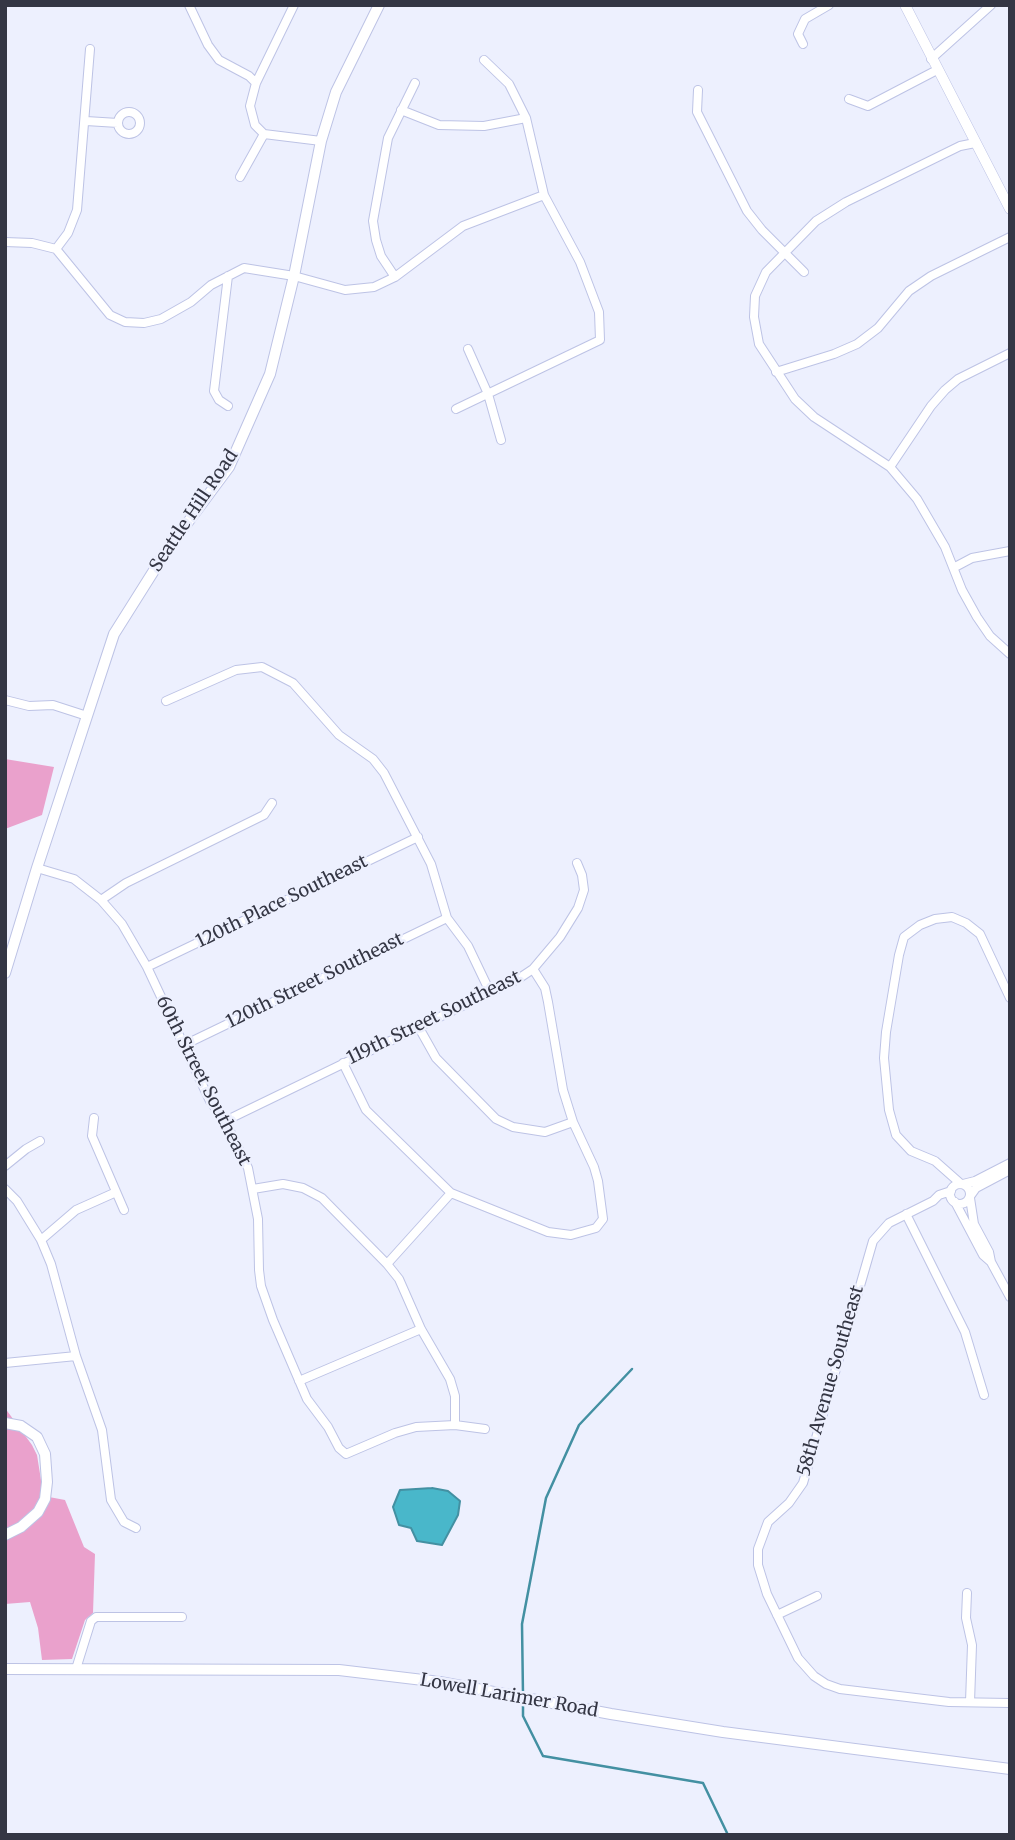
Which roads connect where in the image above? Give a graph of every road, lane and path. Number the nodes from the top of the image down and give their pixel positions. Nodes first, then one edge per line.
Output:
1 (189, 5) edge
2 (294, 5) edge
3 (379, 5) edge
4 (829, 5) edge
5 (905, 5) edge
6 (991, 5) edge
7 (803, 44) dead end
8 (90, 49) dead end
9 (931, 59) junction
10 (484, 60) dead end
11 (937, 70) junction
12 (256, 83) junction
13 (415, 83) dead end
14 (698, 90) dead end
15 (849, 99) dead end
16 (401, 110) junction
17 (526, 118) junction
18 (86, 121) junction
19 (118, 123) dead end
20 (264, 134) junction
21 (321, 141) junction
22 (975, 143) junction
23 (240, 177) dead end
24 (1006, 192) edge
25 (544, 195) junction
26 (1010, 209) edge
27 (1010, 237) edge
28 (5, 242) edge
29 (56, 249) junction
30 (785, 251) junction
31 (804, 272) dead end
32 (228, 276) junction
33 (294, 276) junction
34 (395, 277) junction
35 (468, 349) dead end
36 (1010, 353) edge
37 (776, 372) junction
38 (488, 394) junction
39 (228, 406) dead end
40 (456, 409) dead end
41 (501, 440) dead end
42 (890, 467) junction
43 (1010, 551) edge
44 (955, 567) junction
45 (1010, 654) edge
46 (5, 700) edge
47 (166, 701) dead end
48 (87, 716) junction
49 (272, 803) dead end
50 (418, 837) junction
51 (576, 863) dead end
52 (37, 867) junction
53 (101, 900) junction
54 (447, 918) junction
55 (146, 967) junction
56 (533, 969) junction
57 (5, 972) edge
58 (490, 992) junction
59 (1010, 998) edge
60 (418, 1026) junction
61 (184, 1045) junction
62 (343, 1063) junction
63 (94, 1118) dead end
64 (225, 1121) junction
65 (573, 1122) junction
66 (40, 1141) dead end
67 (1010, 1163) edge
68 (5, 1166) edge
69 (1010, 1170) edge
70 (946, 1173) junction
71 (962, 1184) junction
72 (5, 1189) edge
73 (253, 1189) junction
74 (951, 1190) junction
75 (114, 1193) junction
76 (451, 1193) junction
77 (970, 1196) junction
78 (933, 1200) junction
79 (954, 1201) junction
80 (124, 1210) dead end
81 (906, 1214) junction
82 (41, 1240) junction
83 (991, 1262) junction
84 (387, 1264) junction
85 (1010, 1297) edge
86 (421, 1329) junction
87 (76, 1356) junction
88 (5, 1363) edge
89 (299, 1381) junction
90 (984, 1395) dead end
91 (5, 1423) edge
92 (455, 1425) junction
93 (485, 1429) dead end
94 (136, 1528) dead end
95 (5, 1535) edge
96 (967, 1593) dead end
97 (817, 1596) dead end
98 (182, 1617) dead end
99 (778, 1617) junction
100 (5, 1669) edge
101 (76, 1669) junction
102 (970, 1702) junction
103 (1009, 1703) edge
104 (1010, 1769) edge

1 - 12 street
2 - 12 street
3 - 21 main road, Seattle Hill Road
4 - 7 street
5 - 9 street
6 - 9 street
8 - 18 street
9 - 11 street
10 - 17 street
11 - 15 street
11 - 22 street
12 - 20 street
13 - 16 street
14 - 30 street
16 - 17 street
16 - 34 street
17 - 25 street
18 - 19 street
18 - 29 street
20 - 21 street
20 - 23 street
21 - 33 main road, Seattle Hill Road
22 - 24 street
22 - 30 street
24 - 26 street
25 - 34 street
25 - 38 street
27 - 37 street
28 - 29 street
29 - 32 street
30 - 31 street
30 - 37 street
32 - 33 street
32 - 39 street
33 - 34 street
33 - 48 main road, Seattle Hill Road
35 - 38 street
36 - 42 street
37 - 42 street
38 - 40 street
38 - 41 street
42 - 44 street
43 - 44 street
44 - 45 street
46 - 48 street
47 - 50 street
48 - 52 main road, Seattle Hill Road
49 - 53 street
50 - 54 street
50 - 55 street, 120th Place Southeast
51 - 56 street, 119th Street Southeast
52 - 53 street, 60th Street Southeast
52 - 57 main road, Seattle Hill Road
53 - 55 street, 60th Street Southeast
54 - 58 street
54 - 61 street, 120th Street Southeast
55 - 61 street, 60th Street Southeast
56 - 58 street, 119th Street Southeast
56 - 65 street
58 - 60 street, 119th Street Southeast
59 - 70 street
60 - 62 street, 119th Street Southeast
60 - 65 street
61 - 64 street, 60th Street Southeast
62 - 64 street, 119th Street Southeast
62 - 76 street
63 - 75 street
64 - 73 street, 60th Street Southeast
65 - 76 street
66 - 68 street
67 - 71 street
69 - 77 street
70 - 71 street
70 - 74 street
71 - 74 street
71 - 77 street
72 - 82 street
73 - 84 street
73 - 89 street, 60th Street Southeast
74 - 78 street, 58th Avenue Southeast
74 - 79 street
75 - 80 street
75 - 82 street
76 - 84 street
77 - 79 street
77 - 83 street
78 - 79 street
78 - 81 street, 58th Avenue Southeast
79 - 83 street
81 - 90 street
81 - 99 street, 58th Avenue Southeast
82 - 87 street
83 - 85 street
84 - 86 street
86 - 89 street
86 - 92 street
87 - 88 street
87 - 94 street
89 - 92 street, 60th Street Southeast
91 - 95 main road
92 - 93 street
96 - 102 street
97 - 99 street
98 - 101 street
99 - 102 street, 58th Avenue Southeast
100 - 101 main road, Lowell Larimer Road
101 - 104 main road, Lowell Larimer Road
102 - 103 street, 58th Avenue Southeast

